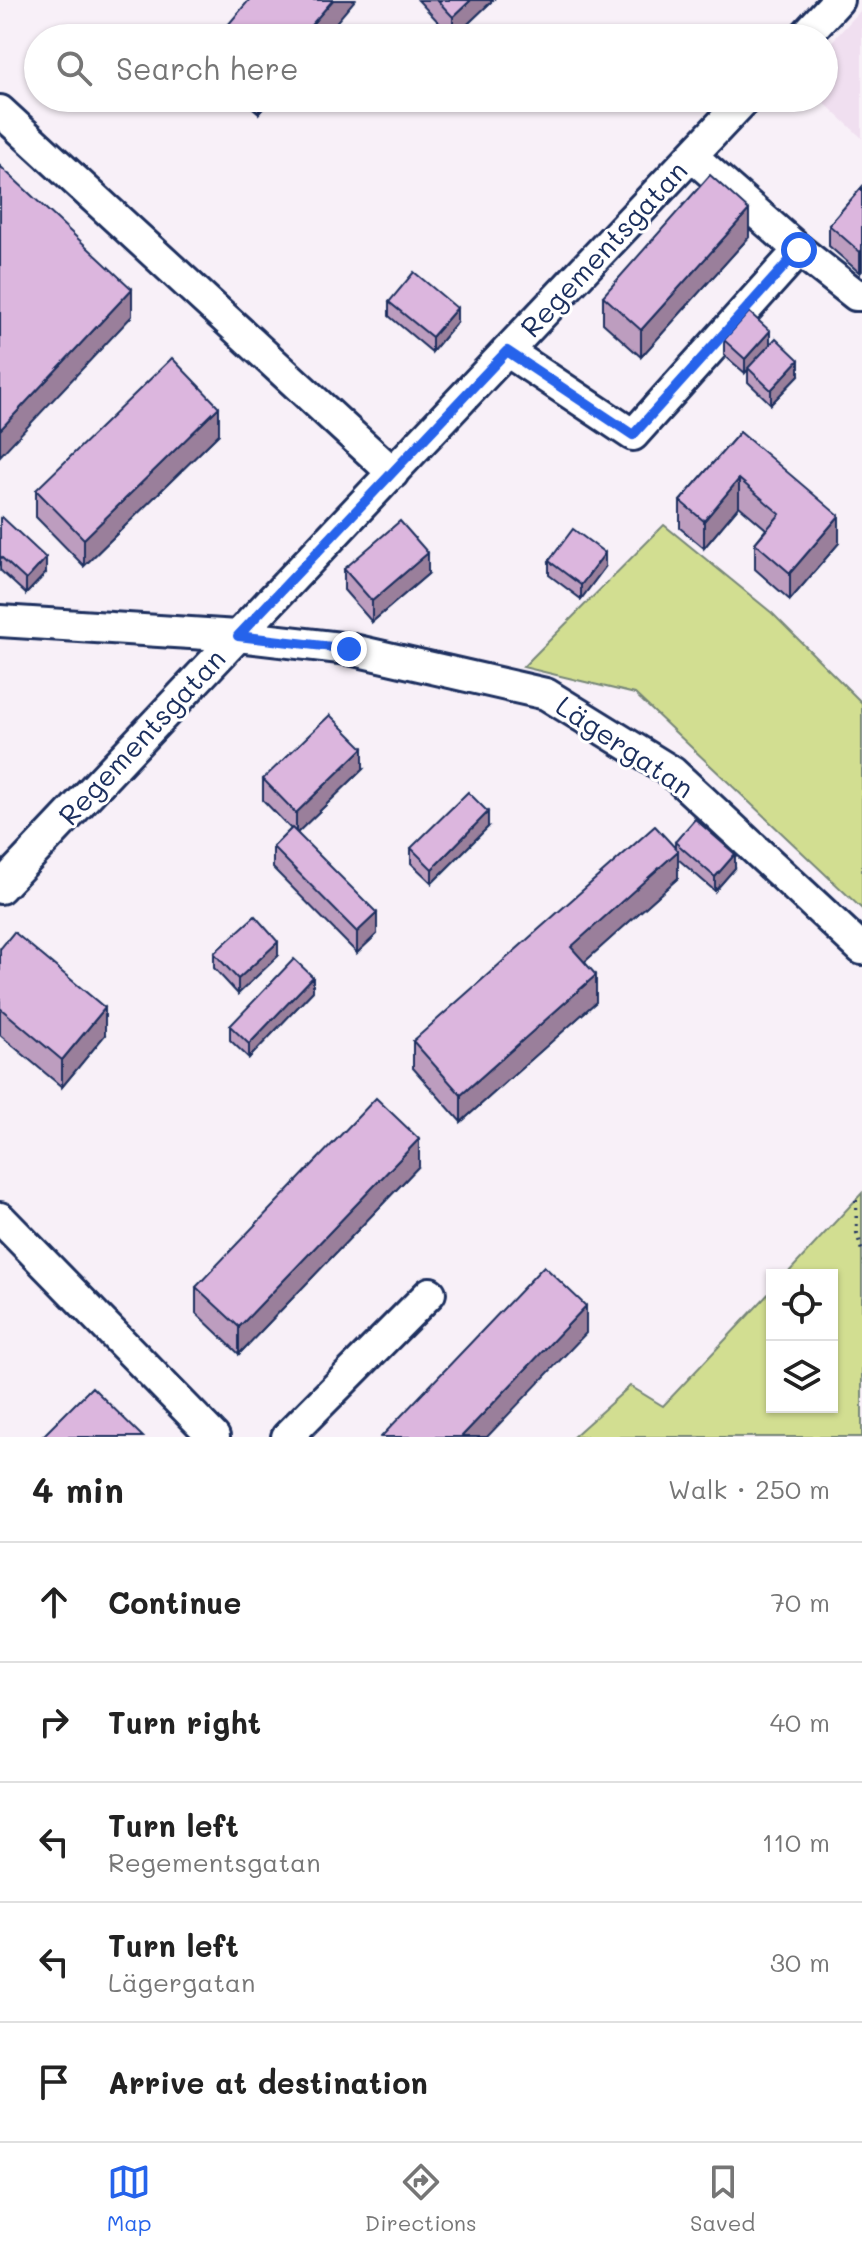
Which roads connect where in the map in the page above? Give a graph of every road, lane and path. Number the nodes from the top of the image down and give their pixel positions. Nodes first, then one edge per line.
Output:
1 (838, 0) edge
2 (816, 24) edge
3 (0, 111) edge
4 (733, 112) edge
5 (692, 156) junction
6 (799, 250) junction
7 (862, 295) edge
8 (507, 351) junction
9 (393, 473) junction
10 (0, 621) edge
11 (238, 636) junction
12 (0, 888) edge
13 (862, 949) edge
14 (856, 1200) dead end
15 (0, 1218) edge
16 (862, 1251) edge
17 (430, 1293) dead end
18 (214, 1437) edge
19 (287, 1437) edge

1 - 2 street
3 - 9 street
4 - 5 street, Regementsgatan
5 - 6 street
5 - 8 street, Regementsgatan
6 - 7 street
6 - 8 street
8 - 9 street, Regementsgatan
9 - 11 street, Regementsgatan
10 - 11 street, Lägergatan
11 - 12 street, Regementsgatan
11 - 13 street, Lägergatan
14 - 16 path
15 - 18 street
17 - 19 street

